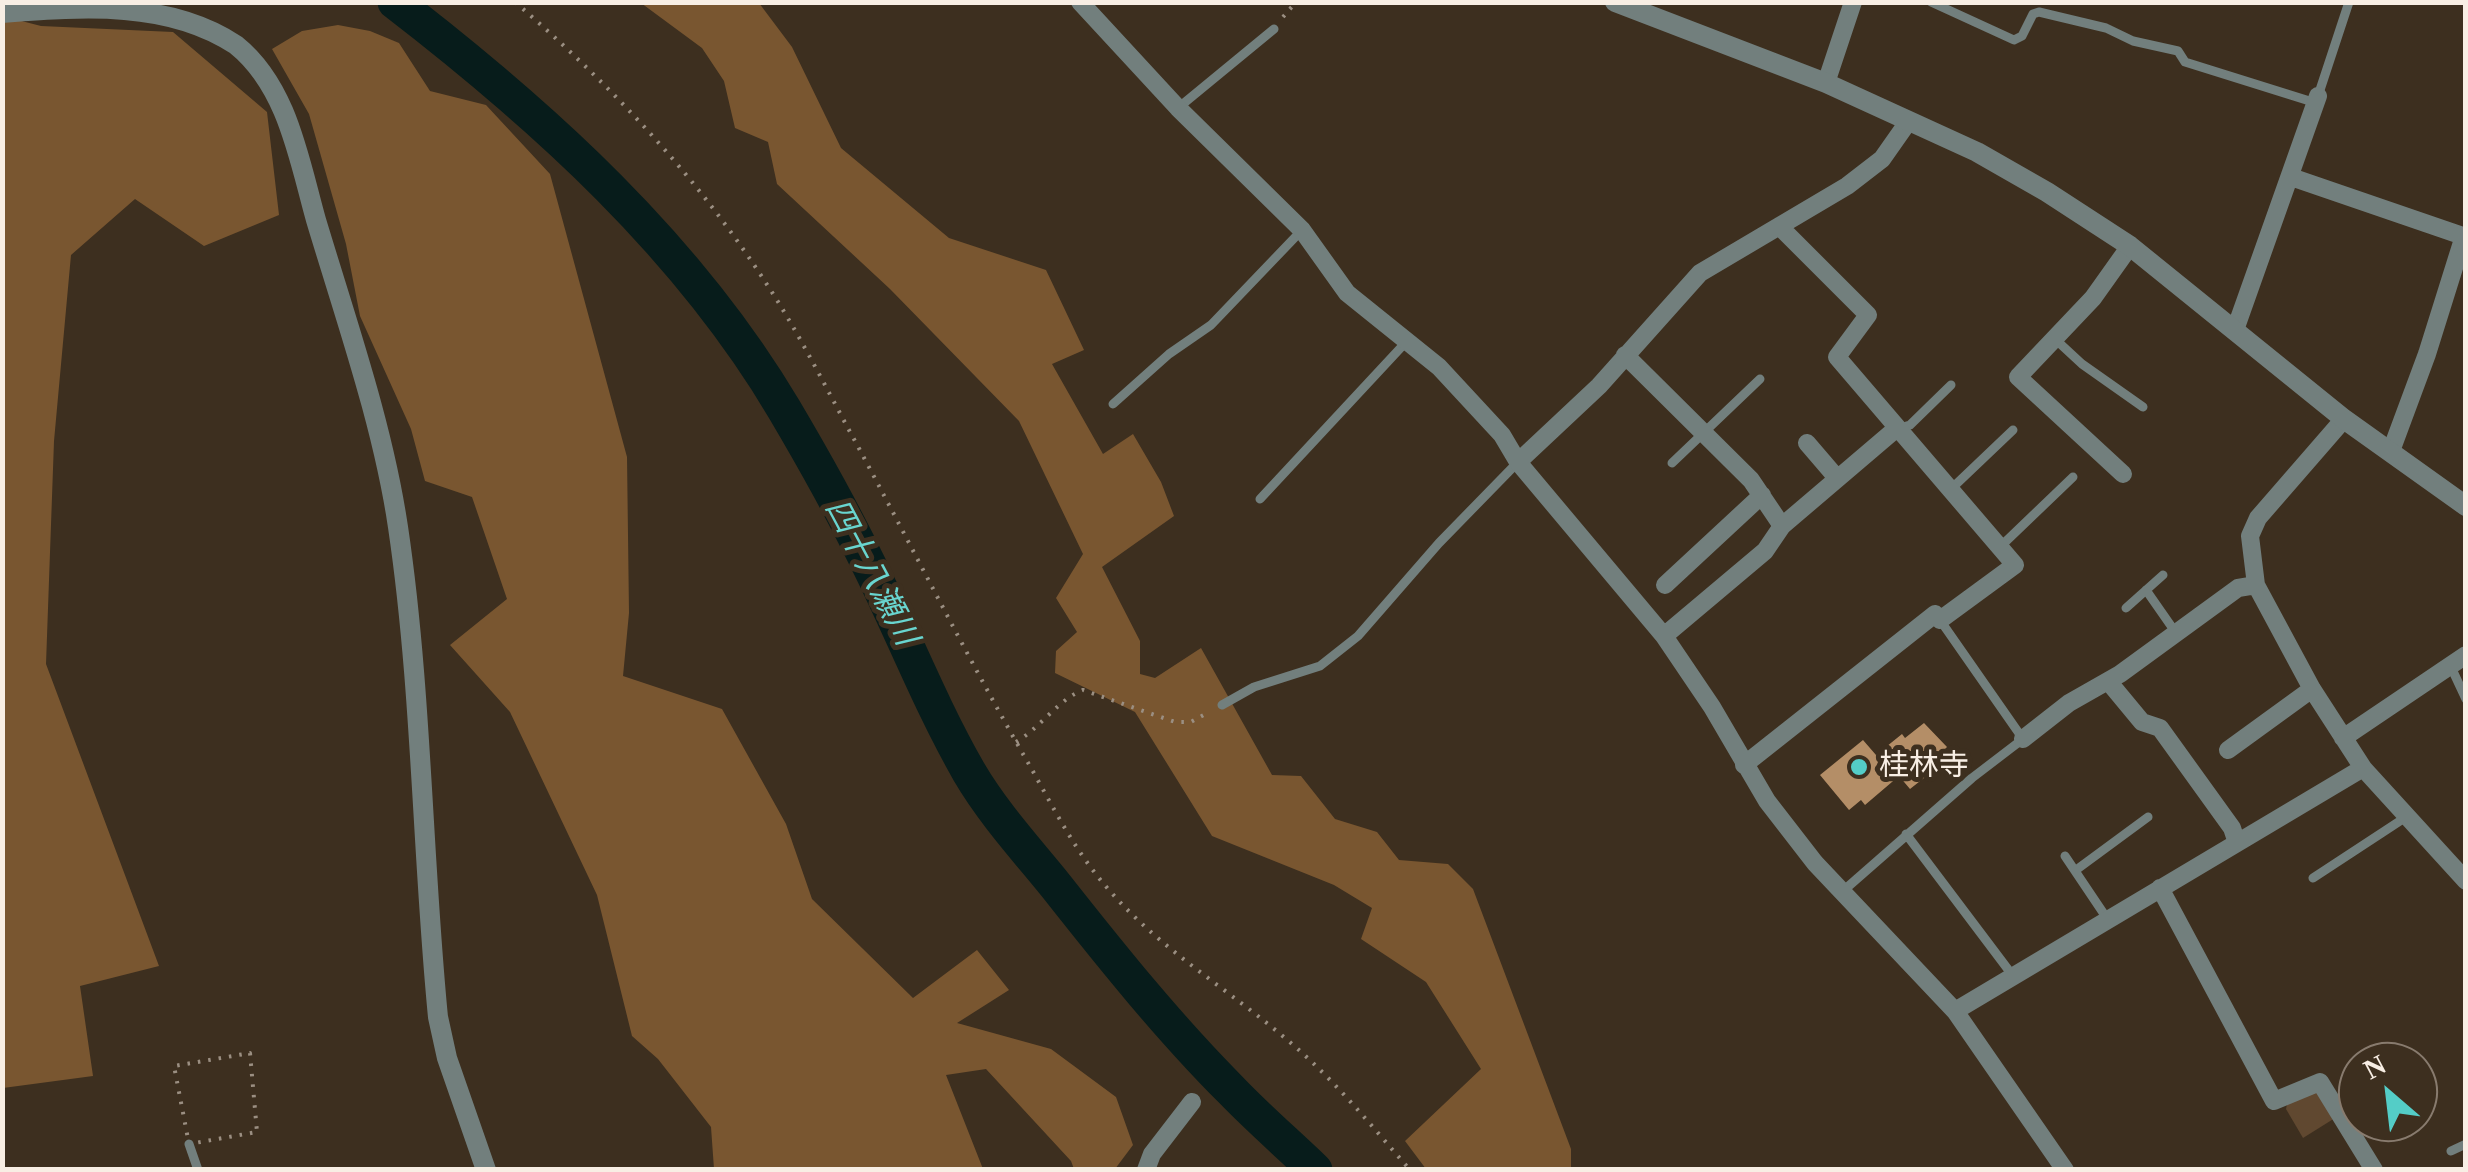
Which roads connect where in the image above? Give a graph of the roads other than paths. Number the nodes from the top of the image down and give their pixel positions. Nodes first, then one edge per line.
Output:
1 (1080, 2) edge
2 (1615, 2) edge
3 (1853, 2) edge
4 (1931, 2) edge
5 (2349, 2) edge
6 (1667, 12) edge
7 (2, 13) edge
8 (1274, 28) road end
9 (1826, 84) junction
10 (2317, 100) junction
11 (1178, 108) junction
12 (1908, 122) junction
13 (2291, 178) junction
14 (1778, 226) junction
15 (1302, 230) junction
16 (2464, 236) edge
17 (2130, 246) junction
18 (2235, 330) junction
19 (2054, 338) junction
20 (1406, 341) junction
21 (1625, 355) junction
22 (1760, 379) dead end
23 (1951, 385) dead end
24 (1113, 404) dead end
25 (2143, 407) dead end
26 (2344, 420) junction
27 (1897, 428) junction
28 (2013, 430) dead end
29 (1706, 432) junction
30 (1808, 443) dead end
31 (2391, 451) junction
32 (1518, 462) junction
33 (1672, 462) dead end
34 (2123, 474) dead end
35 (2073, 477) dead end
36 (1837, 478) junction
37 (1950, 490) junction
38 (1762, 495) junction
39 (1260, 499) dead end
40 (2466, 506) edge
41 (1782, 526) junction
42 (2000, 548) junction
43 (2163, 574) dead end
44 (2256, 584) junction
45 (1665, 585) dead end
46 (2146, 590) junction
47 (2126, 608) dead end
48 (1940, 620) junction
49 (2176, 634) junction
50 (1664, 636) junction
51 (2458, 661) edge
52 (2108, 681) junction
53 (2312, 689) junction
54 (2466, 700) edge
55 (1222, 705) road end
56 (2343, 738) junction
57 (2023, 739) junction
58 (2228, 750) dead end
59 (1744, 765) junction
60 (2363, 768) junction
61 (2148, 817) dead end
62 (2406, 817) junction
63 (1906, 834) junction
64 (2236, 843) junction
65 (2065, 856) dead end
66 (2076, 870) junction
67 (2313, 878) dead end
68 (2466, 881) edge
69 (2160, 888) junction
70 (1844, 891) junction
71 (2108, 920) junction
72 (2013, 976) junction
73 (1955, 1011) junction
74 (2274, 1101) junction
75 (1192, 1102) dead end
76 (2283, 1120) dead end
77 (188, 1144) road end
78 (2466, 1144) edge
79 (2451, 1151) dead end
80 (198, 1170) edge
81 (486, 1170) edge
82 (1146, 1170) edge
83 (2065, 1170) edge
84 (2374, 1170) edge

1 - 11 street
2 - 6 street
3 - 9 street
4 - 10 lane
5 - 10 lane
6 - 9 street
7 - 81 street
8 - 11 lane
9 - 12 street
10 - 13 street
11 - 15 street
12 - 14 street
12 - 17 street
13 - 16 street
13 - 18 street
14 - 21 street
14 - 27 street
15 - 20 street
15 - 24 lane
16 - 31 street
17 - 18 street
17 - 19 street
18 - 26 street
19 - 25 lane
19 - 34 street
20 - 32 street
20 - 39 lane
21 - 29 street
21 - 32 street
22 - 29 lane
23 - 27 lane
26 - 31 street
26 - 44 street
27 - 36 street
27 - 37 street
28 - 37 lane
29 - 33 lane
29 - 38 street
30 - 36 street
31 - 40 street
32 - 50 street
32 - 55 lane
35 - 42 lane
36 - 41 street
37 - 42 street
38 - 41 street
38 - 45 street
41 - 50 street
42 - 48 street
43 - 46 lane
44 - 49 street
44 - 53 street
46 - 47 lane
46 - 49 lane
48 - 57 lane
48 - 59 street
49 - 52 street
50 - 59 street
51 - 54 lane
51 - 56 street
52 - 57 street
52 - 64 street
53 - 56 street
53 - 58 street
56 - 60 street
57 - 63 lane
59 - 70 street
60 - 62 street
60 - 64 street
61 - 66 lane
62 - 67 lane
62 - 68 street
63 - 70 lane
63 - 72 lane
64 - 69 street
65 - 66 lane
66 - 71 lane
69 - 71 street
69 - 74 street
70 - 73 street
71 - 72 street
72 - 73 street
73 - 83 street
74 - 76 street
74 - 84 street
75 - 82 street
77 - 80 lane
78 - 79 lane

